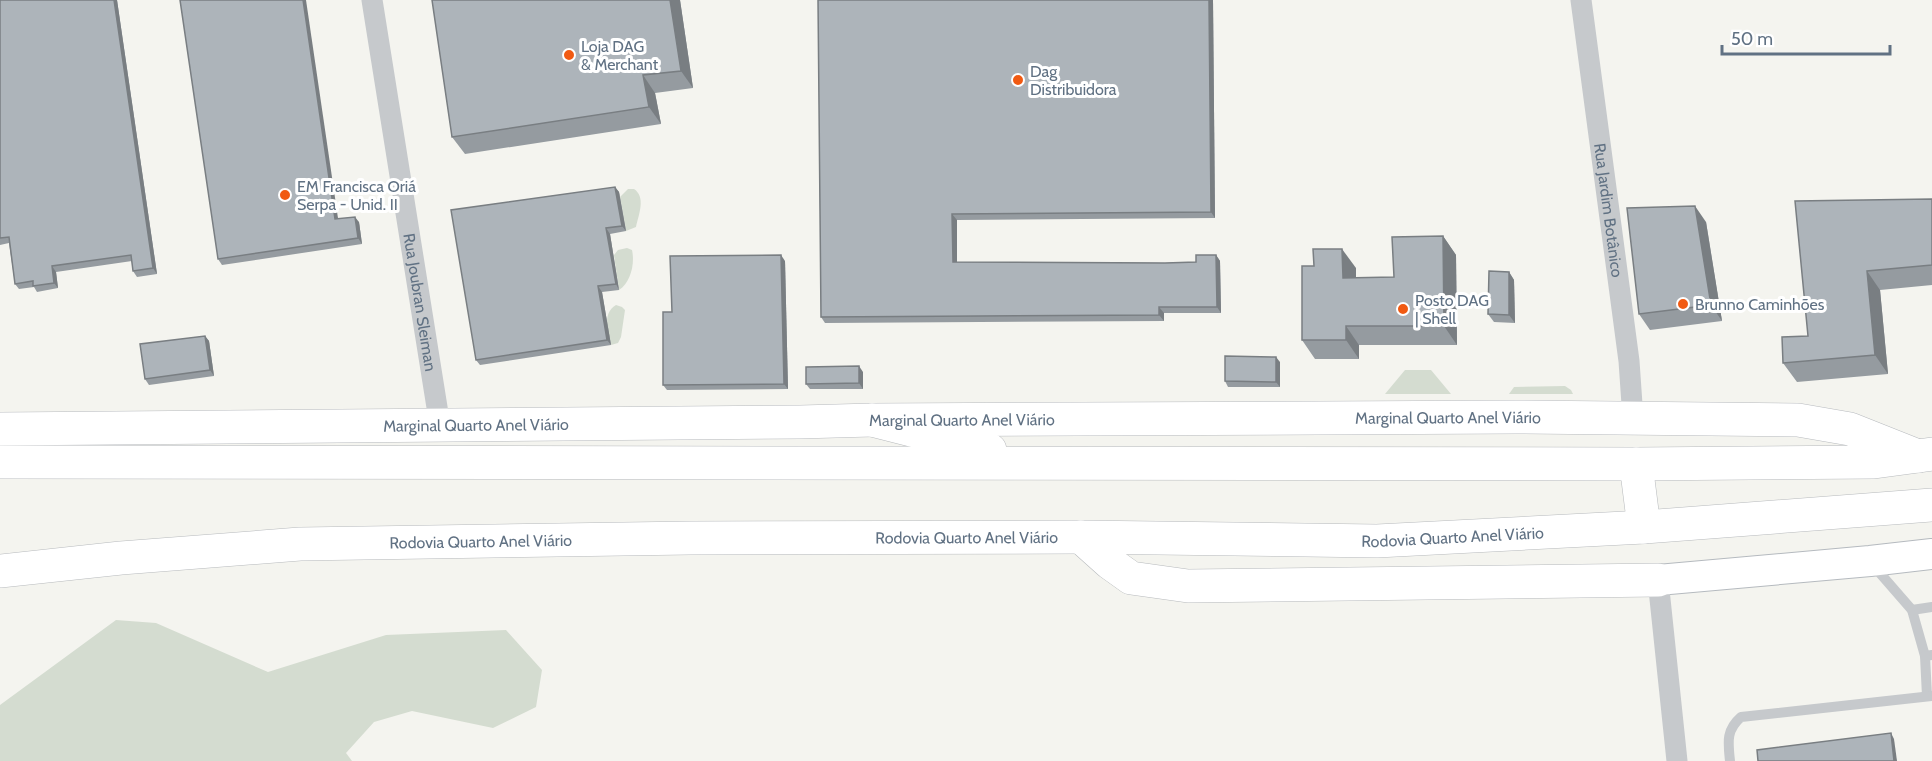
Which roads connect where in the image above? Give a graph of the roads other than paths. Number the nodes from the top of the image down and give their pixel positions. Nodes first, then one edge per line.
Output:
1 (372, 0) edge
2 (1581, 0) edge
3 (1634, 419) junction
4 (872, 420) junction
5 (440, 426) junction
6 (0, 429) edge
7 (1925, 455) edge
8 (0, 462) edge
9 (1050, 464) junction
10 (1636, 464) junction
11 (1932, 505) edge
12 (1644, 527) junction
13 (1081, 537) junction
14 (1932, 554) edge
15 (1870, 561) junction
16 (0, 571) edge
17 (1658, 580) junction
18 (1932, 607) edge
19 (1912, 610) junction
20 (1929, 655) edge
21 (1930, 696) edge
22 (1677, 761) edge
23 (1730, 761) edge

1 - 5 street, Rua Joubran Sleiman
2 - 3 street, Rua Jardim Botânico
3 - 4 main road, Marginal Quarto Anel Viário
3 - 7 main road, Marginal Quarto Anel Viário
4 - 5 main road, Marginal Quarto Anel Viário
4 - 9 main road
5 - 6 main road, Marginal Quarto Anel Viário
7 - 10 main road
8 - 9 main road
9 - 10 main road
10 - 12 main road
11 - 12 main road, Rodovia Quarto Anel Viário
12 - 13 main road, Rodovia Quarto Anel Viário
13 - 16 main road, Rodovia Quarto Anel Viário
13 - 17 main road
14 - 15 street
15 - 17 street
15 - 19 lane
17 - 22 street
18 - 19 lane
19 - 20 lane
20 - 21 lane
21 - 23 lane

